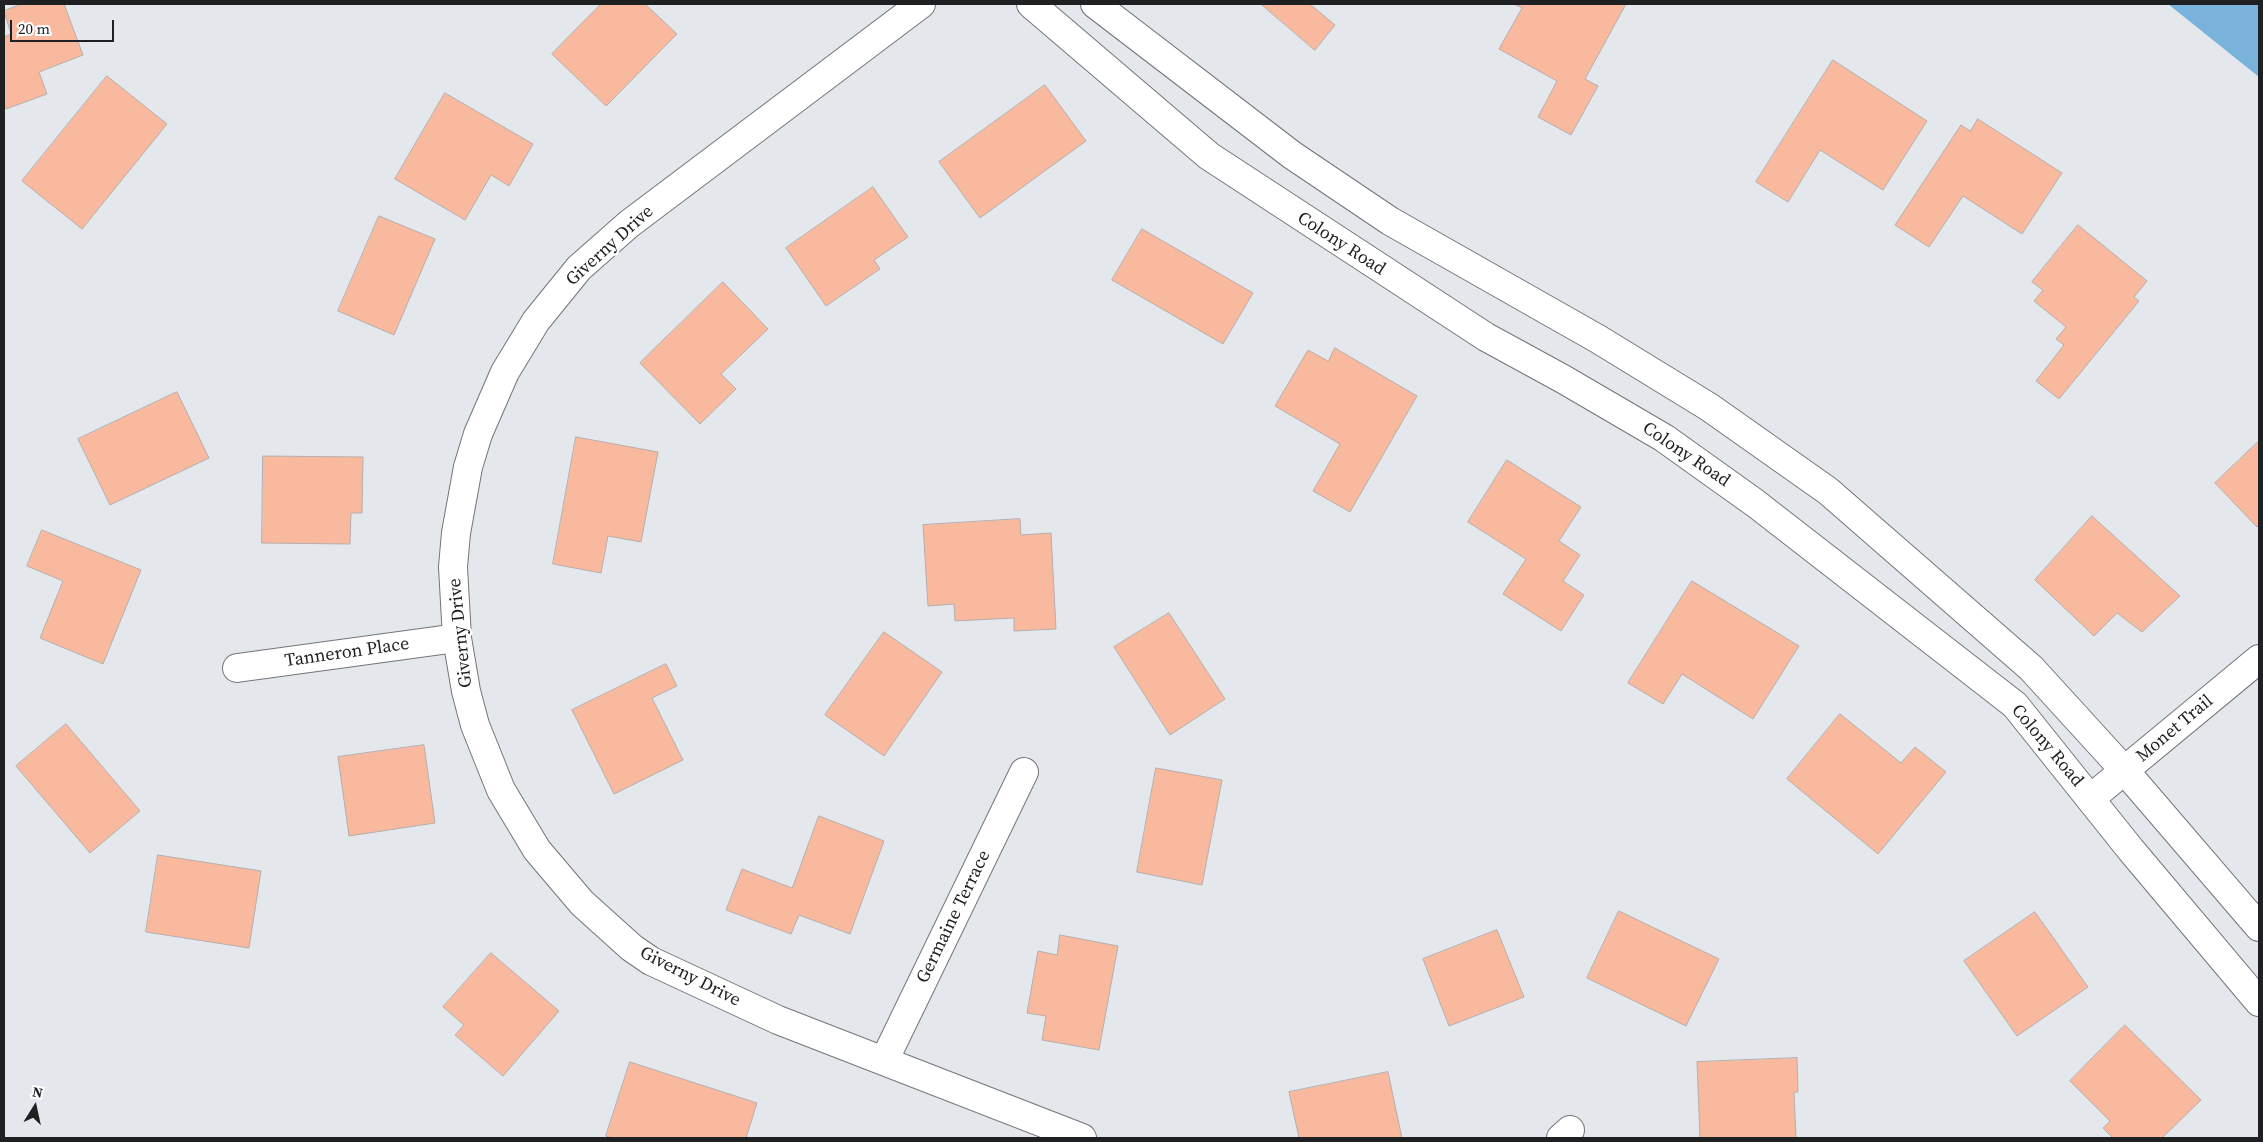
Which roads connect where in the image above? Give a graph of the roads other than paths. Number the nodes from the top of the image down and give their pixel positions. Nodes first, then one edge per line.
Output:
1 (921, 4) edge
2 (1031, 4) edge
3 (1095, 4) edge
4 (457, 638) junction
5 (2259, 659) edge
6 (236, 668) dead end
7 (2125, 770) junction
8 (1024, 772) dead end
9 (2091, 798) junction
10 (2259, 927) edge
11 (2259, 1002) edge
12 (884, 1061) junction
13 (1082, 1138) edge

1 - 4 main road, Giverny Drive
2 - 9 main road, Colony Road
3 - 7 main road
4 - 6 main road, Tanneron Place
4 - 12 main road, Giverny Drive
5 - 7 main road, Monet Trail
7 - 9 main road, Monet Trail
7 - 10 main road
8 - 12 main road, Germaine Terrace
9 - 11 main road, Colony Road
12 - 13 main road, Giverny Drive

